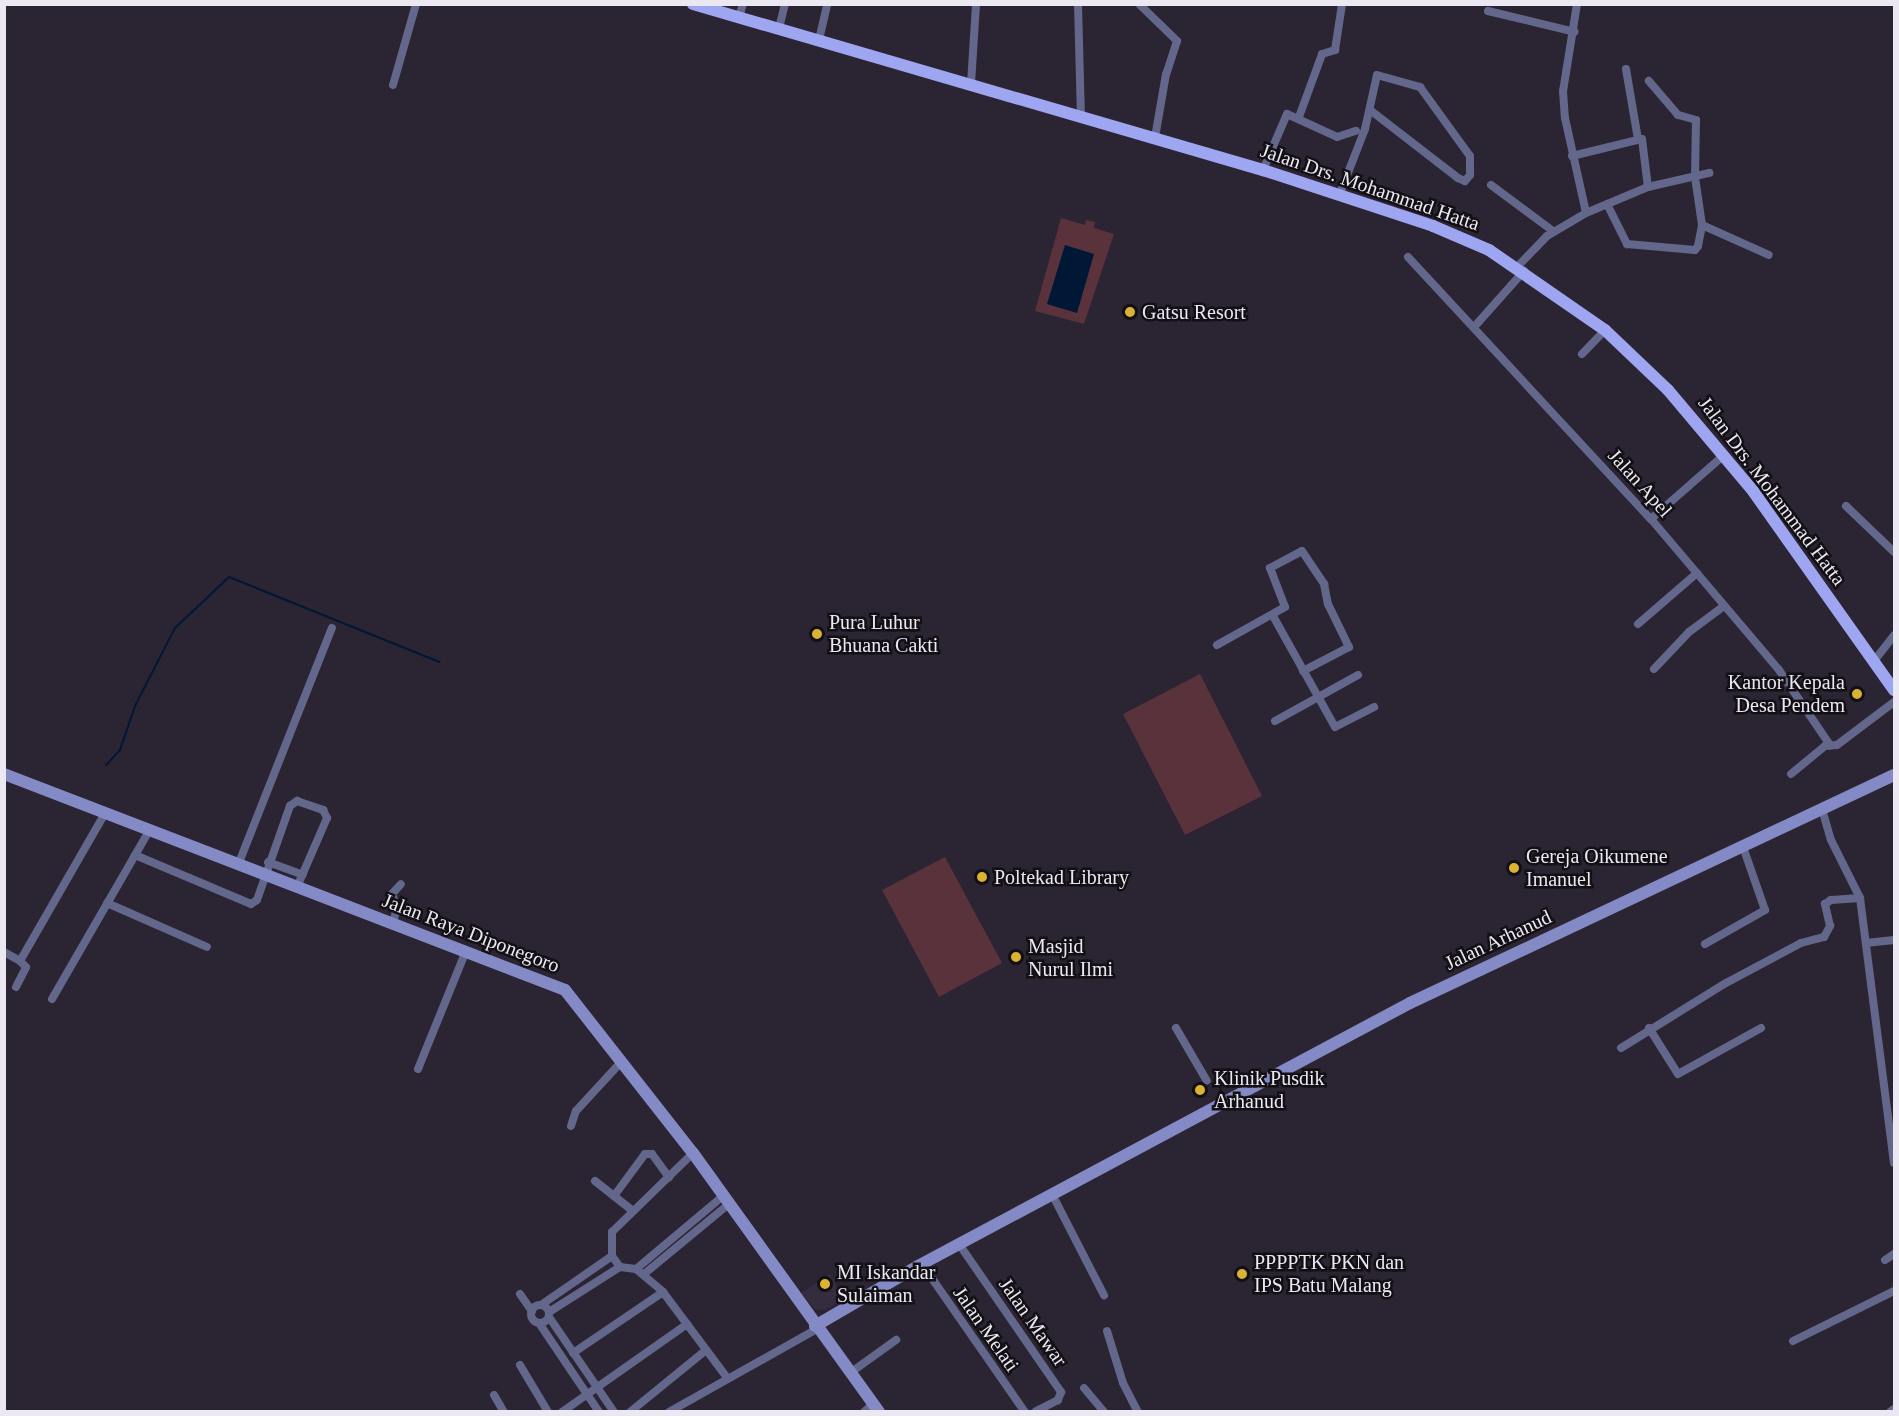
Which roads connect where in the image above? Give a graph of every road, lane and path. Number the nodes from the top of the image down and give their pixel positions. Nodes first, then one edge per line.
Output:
1 (416, 4) edge
2 (693, 4) edge
3 (743, 4) edge
4 (785, 4) edge
5 (827, 4) edge
6 (976, 4) edge
7 (1078, 4) edge
8 (1139, 4) edge
9 (1342, 4) edge
10 (1576, 4) edge
11 (1583, 4) edge
12 (1488, 11) dead end
13 (1576, 16) junction
14 (739, 17) junction
15 (779, 28) junction
16 (1575, 32) junction
17 (819, 40) junction
18 (1626, 69) dead end
19 (1649, 81) dead end
20 (971, 84) junction
21 (393, 85) dead end
22 (1369, 114) junction
23 (1081, 117) junction
24 (1299, 117) junction
25 (1361, 130) junction
26 (1155, 138) junction
27 (1638, 139) junction
28 (1572, 156) junction
29 (1263, 170) junction
30 (1709, 173) dead end
31 (1695, 177) junction
32 (1491, 185) dead end
33 (1647, 188) junction
34 (1339, 196) junction
35 (1607, 204) junction
36 (1586, 213) junction
37 (1702, 225) junction
38 (1551, 233) junction
39 (1769, 255) dead end
40 (1408, 257) dead end
41 (1521, 269) junction
42 (1475, 326) junction
43 (1605, 330) junction
44 (1582, 354) dead end
45 (1723, 456) junction
46 (1846, 506) dead end
47 (1651, 519) junction
48 (1894, 552) edge
49 (1697, 573) junction
50 (1724, 606) junction
51 (1273, 616) junction
52 (1638, 624) dead end
53 (332, 628) dead end
54 (1894, 635) edge
55 (1217, 645) dead end
56 (1874, 661) junction
57 (1654, 669) dead end
58 (1303, 671) junction
59 (1358, 675) dead end
60 (1894, 690) edge
61 (1318, 697) junction
62 (1894, 702) edge
63 (1374, 707) dead end
64 (1275, 721) dead end
65 (1830, 745) junction
66 (4, 774) edge
67 (1791, 774) dead end
68 (1894, 775) edge
69 (1822, 809) junction
70 (105, 813) junction
71 (149, 831) junction
72 (1743, 847) junction
73 (135, 855) junction
74 (268, 862) junction
75 (238, 866) junction
76 (263, 875) junction
77 (303, 875) junction
78 (401, 884) dead end
79 (297, 887) junction
80 (1860, 898) junction
81 (107, 903) junction
82 (392, 925) junction
83 (1894, 940) edge
84 (1866, 943) junction
85 (1705, 944) dead end
86 (207, 947) dead end
87 (4, 952) edge
88 (465, 953) junction
89 (20, 961) junction
90 (16, 987) dead end
91 (52, 999) dead end
92 (1176, 1028) dead end
93 (1649, 1028) junction
94 (1761, 1028) dead end
95 (1621, 1048) dead end
96 (622, 1061) junction
97 (418, 1069) dead end
98 (1207, 1081) dead end
99 (1892, 1121) edge
100 (571, 1126) dead end
101 (693, 1154) junction
102 (1894, 1163) edge
103 (669, 1177) junction
104 (595, 1181) dead end
105 (1052, 1194) junction
106 (614, 1196) junction
107 (726, 1200) junction
108 (633, 1211) junction
109 (959, 1244) junction
110 (1894, 1254) edge
111 (612, 1256) junction
112 (1885, 1260) dead end
113 (922, 1264) junction
114 (620, 1267) junction
115 (640, 1272) junction
116 (1894, 1291) edge
117 (663, 1292) junction
118 (520, 1294) dead end
119 (1104, 1295) dead end
120 (542, 1305) junction
121 (532, 1311) junction
122 (549, 1315) junction
123 (539, 1323) junction
124 (687, 1324) junction
125 (816, 1328) junction
126 (1107, 1332) dead end
127 (896, 1340) dead end
128 (1793, 1341) dead end
129 (706, 1350) junction
130 (573, 1353) junction
131 (520, 1365) dead end
132 (850, 1372) junction
133 (725, 1375) dead end
134 (1084, 1388) dead end
135 (598, 1389) junction
136 (494, 1395) dead end
137 (588, 1395) junction
138 (872, 1409) edge
139 (1894, 1409) edge
140 (1036, 1411) edge
141 (504, 1412) edge
142 (548, 1412) edge
143 (562, 1412) edge
144 (599, 1412) edge
145 (614, 1412) edge
146 (630, 1412) edge
147 (669, 1412) edge
148 (1025, 1412) edge
149 (1104, 1412) edge
150 (1138, 1412) edge
151 (1890, 1412) edge

1 - 21 street
2 - 14 main road, Jalan Drs. Mohammad Hatta
3 - 14 street
4 - 15 street
5 - 17 street
6 - 20 street
7 - 23 street
8 - 26 street
9 - 24 street
10 - 13 street
11 - 13 street
12 - 16 street
13 - 16 street
14 - 15 main road, Jalan Drs. Mohammad Hatta
15 - 17 main road, Jalan Drs. Mohammad Hatta
16 - 28 street
17 - 20 main road, Jalan Drs. Mohammad Hatta
18 - 27 street
19 - 31 street
20 - 23 main road, Jalan Drs. Mohammad Hatta
22 - 22 street
22 - 25 street
23 - 26 main road, Jalan Drs. Mohammad Hatta
24 - 25 street
24 - 29 street
25 - 34 street
26 - 29 main road, Jalan Drs. Mohammad Hatta
27 - 28 street
27 - 33 street
28 - 36 street
29 - 34 main road, Jalan Drs. Mohammad Hatta
30 - 31 street
31 - 33 street
31 - 37 street
32 - 38 street
33 - 35 street
34 - 41 main road, Jalan Drs. Mohammad Hatta
35 - 36 street
35 - 37 street
36 - 38 street
37 - 39 street
38 - 41 street
40 - 42 street, Jalan Apel
41 - 42 street
41 - 43 main road, Jalan Drs. Mohammad Hatta
42 - 47 street, Jalan Apel
43 - 44 street
43 - 45 main road, Jalan Drs. Mohammad Hatta
45 - 47 street
45 - 56 main road, Jalan Drs. Mohammad Hatta
46 - 48 street
47 - 49 street, Jalan Apel
49 - 50 street, Jalan Apel
49 - 52 street
50 - 57 street
50 - 65 street, Jalan Apel
51 - 55 street
51 - 58 street
51 - 58 street
53 - 75 street
54 - 56 street
56 - 60 main road, Jalan Drs. Mohammad Hatta
58 - 61 street
59 - 61 street
61 - 63 street
61 - 64 street
62 - 65 street
65 - 67 street
66 - 70 street, Jalan Raya Diponegoro
68 - 69 street, Jalan Arhanud
69 - 72 street, Jalan Arhanud
69 - 80 street
70 - 71 street, Jalan Raya Diponegoro
70 - 89 street
71 - 73 street
71 - 75 street, Jalan Raya Diponegoro
72 - 85 street
72 - 105 street, Jalan Arhanud
73 - 76 street
73 - 81 street
74 - 76 street
74 - 77 street
74 - 77 street
75 - 76 street, Jalan Raya Diponegoro
76 - 79 street, Jalan Raya Diponegoro
77 - 79 street
78 - 82 street
79 - 82 street, Jalan Raya Diponegoro
80 - 84 street
80 - 93 street
81 - 86 street
81 - 91 street
82 - 88 street, Jalan Raya Diponegoro
83 - 84 street
84 - 99 street
87 - 89 street
88 - 96 street, Jalan Raya Diponegoro
88 - 97 street
89 - 90 street
92 - 98 street
93 - 94 street
93 - 95 street
96 - 100 street
96 - 101 street, Jalan Raya Diponegoro
99 - 102 street
101 - 103 street
101 - 107 street, Jalan Raya Diponegoro
103 - 106 street
103 - 108 street
104 - 106 street
105 - 109 street, Jalan Arhanud
105 - 119 street
106 - 108 street
107 - 115 street
107 - 125 street, Jalan Raya Diponegoro
108 - 111 street
109 - 113 street, Jalan Arhanud
109 - 140 street, Jalan Mawar
110 - 112 street
111 - 114 street
111 - 120 street
113 - 125 street, Jalan Arhanud
113 - 148 street, Jalan Melati
114 - 115 street
114 - 122 street
115 - 117 street
116 - 128 street
117 - 124 street
117 - 130 street
118 - 121 street
120 - 121 street
120 - 122 street
121 - 123 street
122 - 123 street
122 - 130 street
123 - 137 street
124 - 129 street
124 - 135 street
125 - 132 street, Jalan Raya Diponegoro
125 - 147 street
126 - 150 street
127 - 132 street
129 - 133 street
129 - 146 street
130 - 135 street
131 - 142 street
132 - 138 street, Jalan Raya Diponegoro
134 - 149 street
135 - 137 street
135 - 145 street
136 - 141 street
137 - 143 street
137 - 144 street
139 - 151 street

